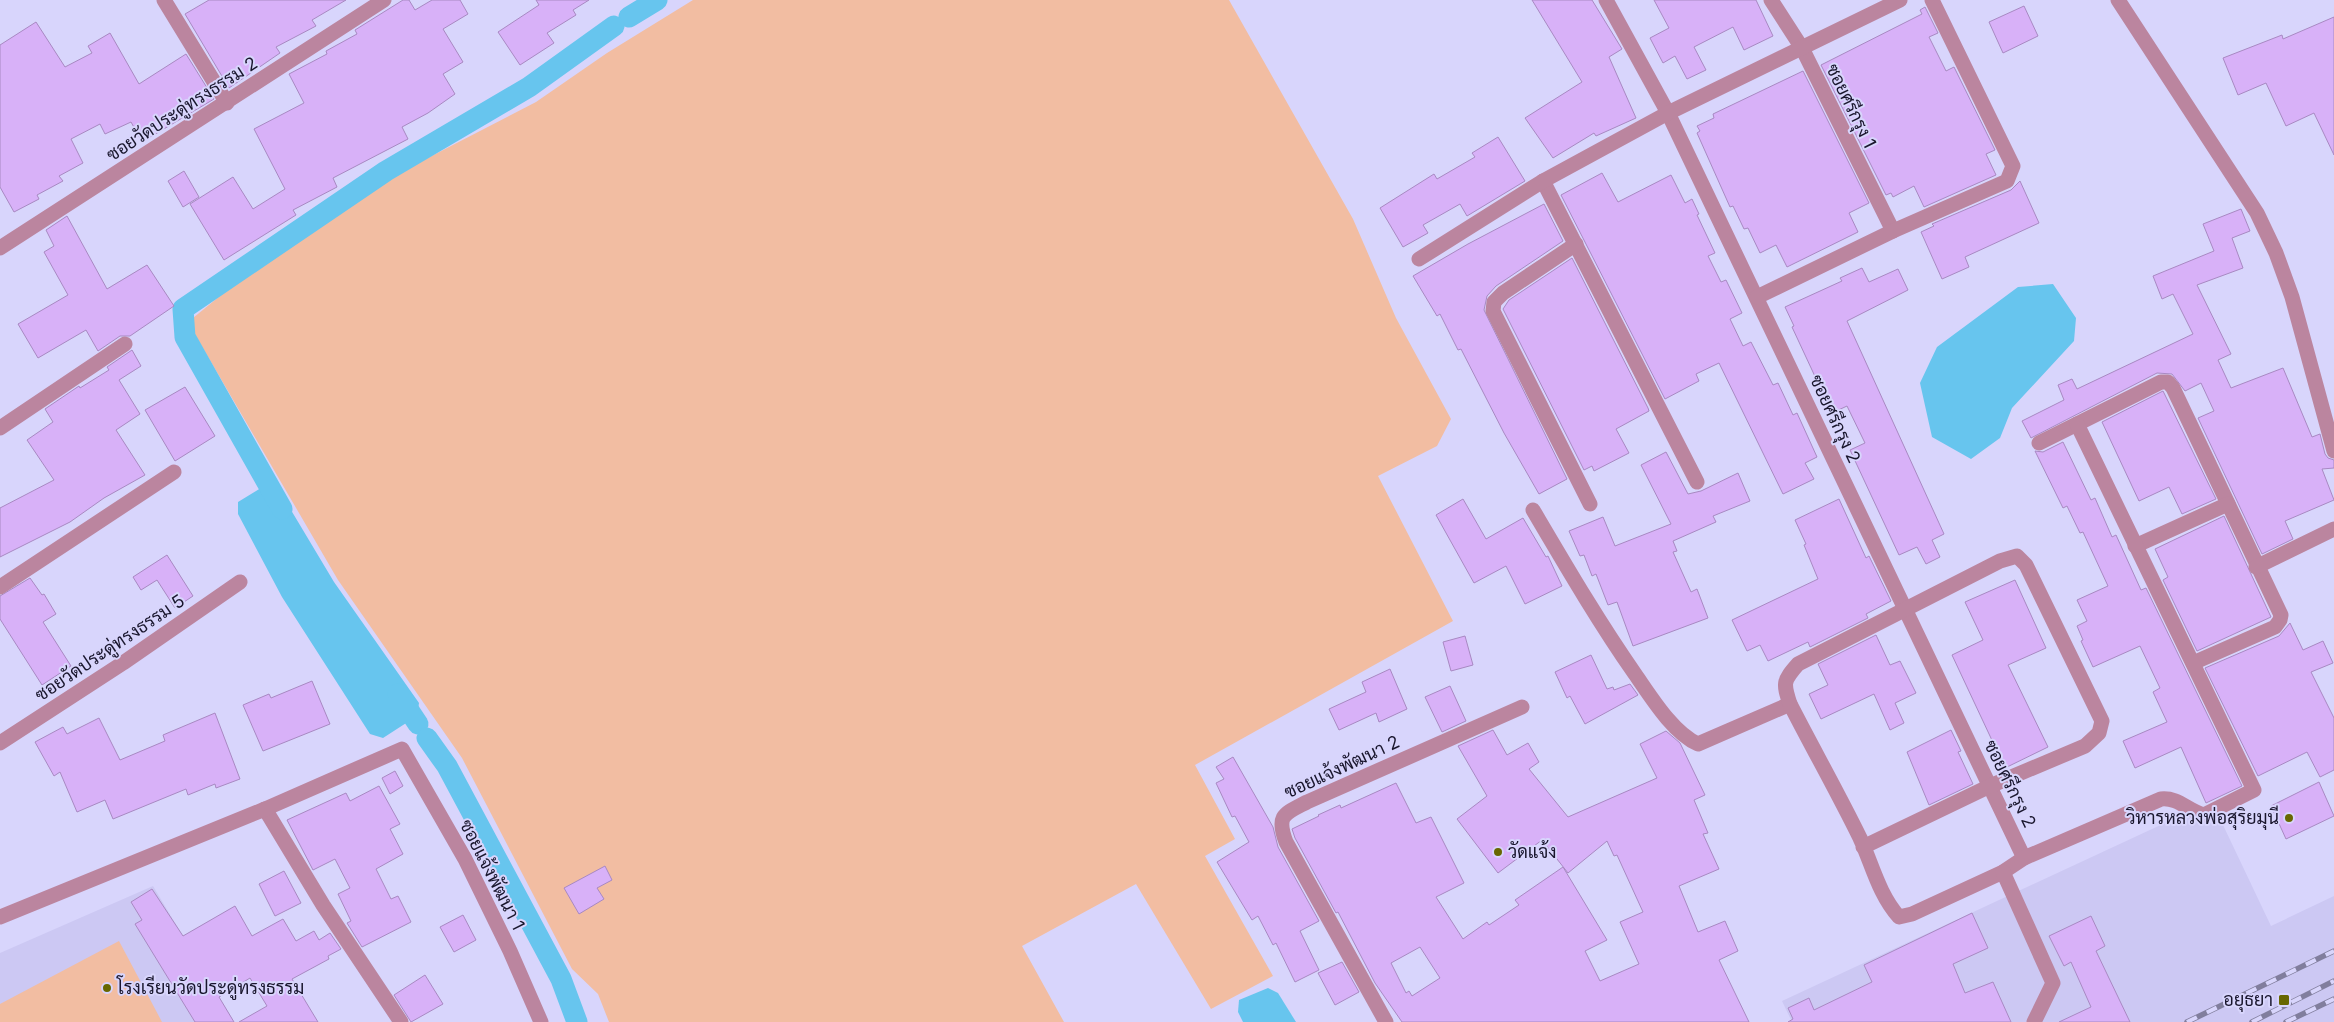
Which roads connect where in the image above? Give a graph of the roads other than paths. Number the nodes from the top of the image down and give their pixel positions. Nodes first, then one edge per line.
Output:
1 (164, 0) edge
2 (384, 0) edge
3 (1606, 0) edge
4 (1771, 0) edge
5 (1932, 0) edge
6 (2118, 0) edge
7 (1897, 1) edge
8 (1802, 48) junction
9 (227, 103) junction
10 (1668, 113) junction
11 (1543, 181) junction
12 (1892, 231) junction
13 (1576, 244) junction
14 (0, 248) edge
15 (1418, 258) dead end
16 (1757, 297) junction
17 (125, 344) dead end
18 (2077, 424) junction
19 (0, 428) edge
20 (2039, 443) dead end
21 (2334, 451) edge
22 (174, 472) dead end
23 (1697, 482) dead end
24 (1590, 504) dead end
25 (2228, 504) junction
26 (1533, 510) dead end
27 (2334, 530) edge
28 (2135, 546) junction
29 (2256, 567) junction
30 (240, 582) dead end
31 (0, 587) edge
32 (1904, 610) junction
33 (2192, 663) junction
34 (1790, 704) junction
35 (1522, 707) dead end
36 (0, 743) edge
37 (1990, 786) junction
38 (265, 809) junction
39 (1864, 847) junction
40 (2024, 858) junction
41 (2003, 872) junction
42 (0, 917) edge
43 (400, 1022) edge
44 (540, 1022) edge
45 (1386, 1022) edge
46 (2034, 1022) edge

1 - 9 street
2 - 9 street, ซอยวัดประดู่ทรงธรรม 2
3 - 10 street, ซอยศรีกรุง 2
4 - 8 street, ซอยศรีกรุง 1
5 - 12 street
6 - 21 street
7 - 8 street
8 - 10 street
8 - 12 street, ซอยศรีกรุง 1
9 - 14 street, ซอยวัดประดู่ทรงธรรม 2
10 - 11 street
10 - 16 street, ซอยศรีกรุง 2
11 - 13 street
11 - 15 street
12 - 16 street
13 - 23 street
13 - 24 street
16 - 32 street, ซอยศรีกรุง 2
17 - 19 street
18 - 20 street
18 - 25 street
18 - 28 street
22 - 31 street
25 - 28 street
25 - 29 street
26 - 34 street
27 - 29 street
28 - 33 street
29 - 33 street
30 - 36 street, ซอยวัดประดู่ทรงธรรม 5
32 - 34 street
32 - 37 street, ซอยศรีกรุง 2
32 - 37 street
33 - 40 street
34 - 39 street
35 - 45 street, ซอยแจ้งพัฒนา 2
37 - 39 street
37 - 40 street, ซอยศรีกรุง 2
38 - 42 street
38 - 43 street
38 - 44 street, ซอยแจ้งพัฒนา 1
39 - 41 street
40 - 41 street
41 - 46 street

